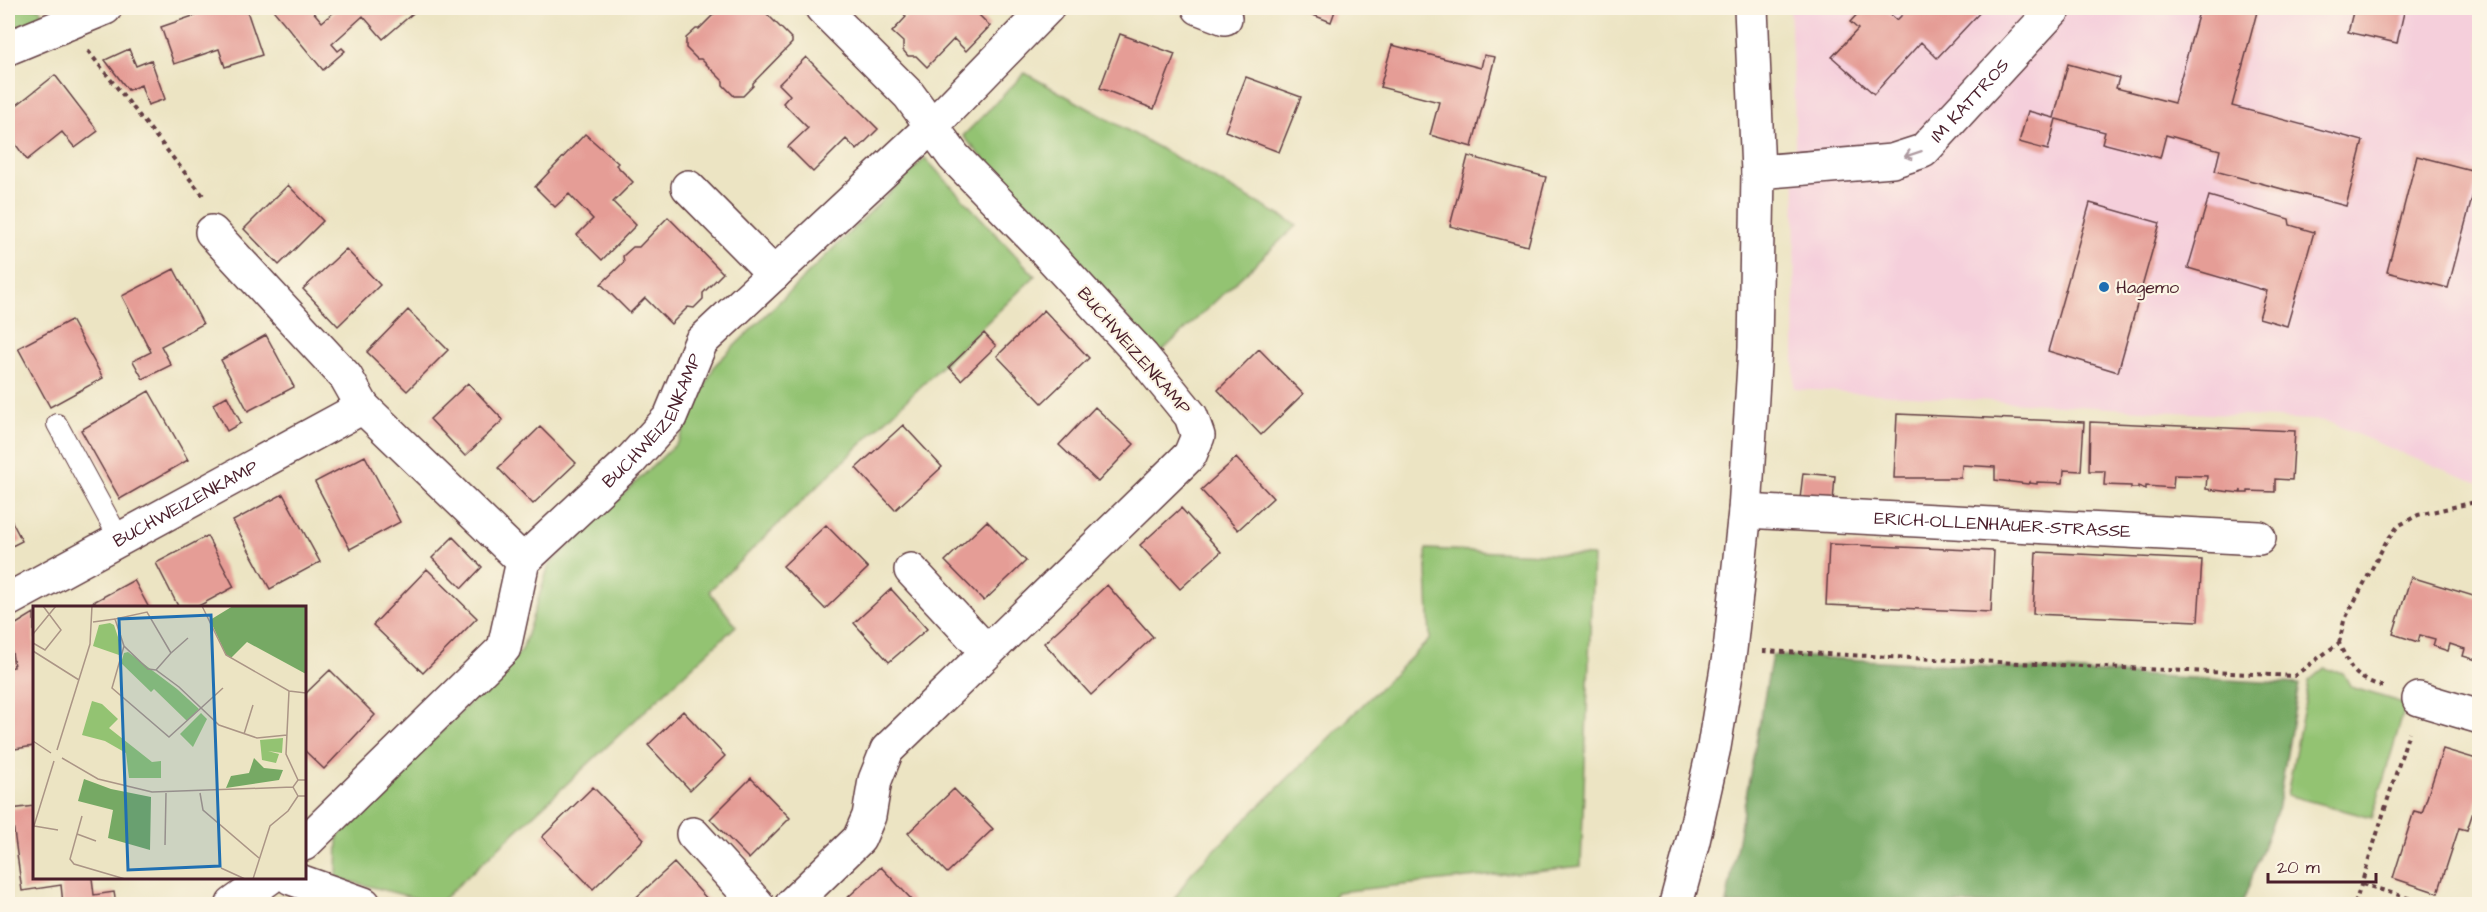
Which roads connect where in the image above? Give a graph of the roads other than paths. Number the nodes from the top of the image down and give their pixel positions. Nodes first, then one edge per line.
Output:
1 (105, 8) edge
2 (822, 8) edge
3 (1047, 8) edge
4 (1751, 8) edge
5 (2055, 8) edge
6 (8, 48) edge
7 (932, 126) junction
8 (1758, 172) junction
9 (688, 188) dead end
10 (212, 232) road end
11 (774, 274) junction
12 (363, 407) junction
13 (57, 424) dead end
14 (1745, 511) junction
15 (119, 538) junction
16 (2259, 538) dead end
17 (523, 561) junction
18 (911, 570) dead end
19 (8, 600) edge
20 (987, 652) junction
21 (2419, 699) road end
22 (2480, 717) edge
23 (693, 834) dead end
24 (306, 842) edge
25 (268, 879) edge
26 (294, 879) edge
27 (233, 904) edge
28 (364, 904) edge
29 (757, 904) edge
30 (792, 904) edge
31 (1676, 904) edge

1 - 6 street
2 - 7 street, BUCHWEIZENKAMP
3 - 7 street, BUCHWEIZENKAMP
4 - 8 street
5 -> 8 street, IM KATTROS
7 - 11 street, BUCHWEIZENKAMP
7 - 20 street, BUCHWEIZENKAMP
8 - 14 street
9 - 11 street
10 - 12 street
11 - 17 street, BUCHWEIZENKAMP
12 - 15 street, BUCHWEIZENKAMP
12 - 17 street
13 - 15 lane
14 - 16 street, ERICH-OLLENHAUER-STRASSE
14 - 31 street
15 - 19 street, BUCHWEIZENKAMP
17 - 24 street
18 - 20 street
20 - 30 street, BUCHWEIZENKAMP
21 - 22 street
23 - 29 street
25 - 27 street
26 - 28 street

